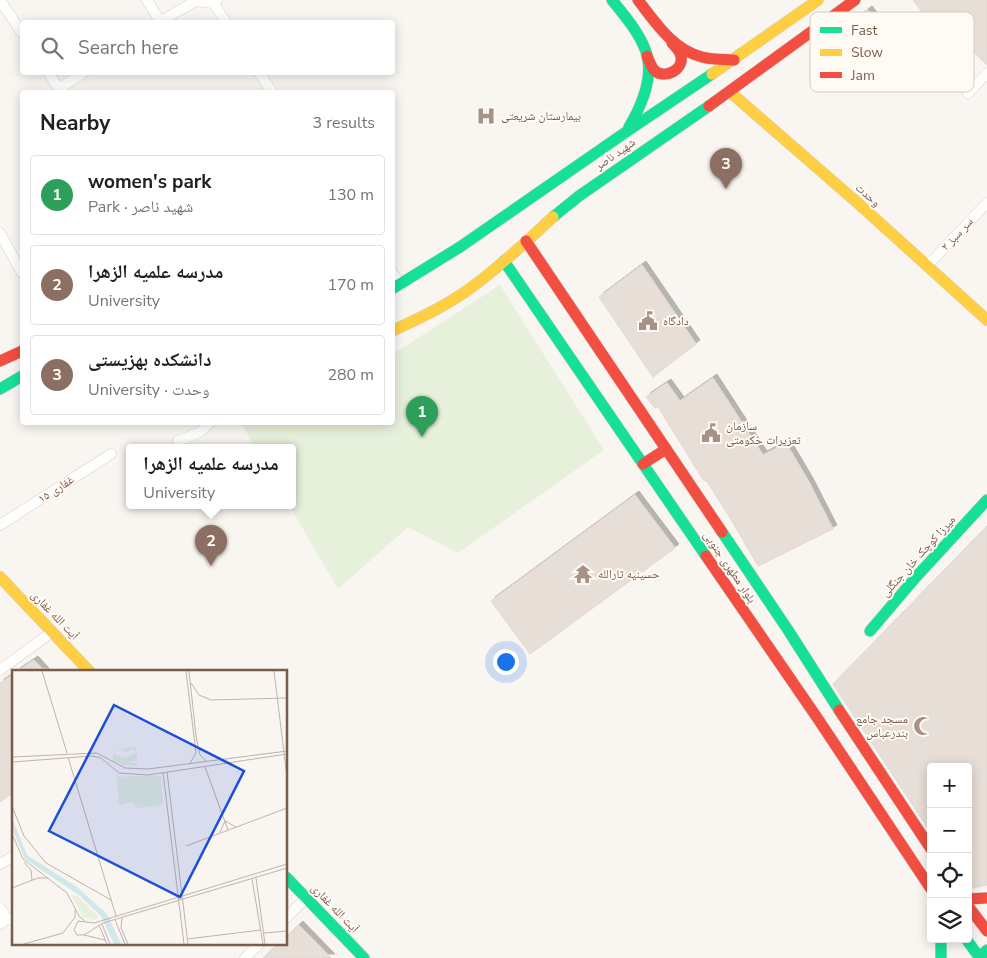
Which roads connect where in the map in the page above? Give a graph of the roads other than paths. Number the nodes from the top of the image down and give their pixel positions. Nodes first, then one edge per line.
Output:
1 (0, 0) edge
2 (147, 0) edge
3 (612, 0) edge
4 (638, 0) edge
5 (818, 0) edge
6 (855, 0) edge
7 (214, 1) edge
8 (839, 12) edge
9 (159, 20) edge
10 (163, 20) edge
11 (225, 20) edge
12 (20, 30) edge
13 (810, 33) edge
14 (668, 38) junction
15 (647, 55) junction
16 (734, 60) junction
17 (987, 73) edge
18 (50, 75) edge
19 (80, 75) edge
20 (261, 75) edge
21 (974, 87) edge
22 (59, 90) edge
23 (61, 90) edge
24 (271, 90) edge
25 (730, 92) junction
26 (626, 132) junction
27 (987, 203) edge
28 (0, 233) edge
29 (526, 241) junction
30 (504, 261) junction
31 (927, 266) junction
32 (20, 269) edge
33 (397, 287) edge
34 (987, 320) edge
35 (395, 330) edge
36 (20, 352) edge
37 (0, 361) edge
38 (20, 377) edge
39 (0, 389) edge
40 (207, 425) edge
41 (178, 441) dead end
42 (666, 448) junction
43 (111, 454) dead end
44 (643, 464) junction
45 (987, 500) edge
46 (0, 525) edge
47 (0, 577) edge
48 (870, 631) dead end
49 (52, 632) junction
50 (0, 670) edge
51 (88, 670) edge
52 (848, 723) junction
53 (829, 736) junction
54 (927, 843) edge
55 (12, 857) edge
56 (0, 864) edge
57 (288, 879) edge
58 (927, 883) edge
59 (306, 898) junction
60 (987, 898) edge
61 (972, 899) edge
62 (0, 908) edge
63 (972, 911) edge
64 (288, 916) edge
65 (7, 921) edge
66 (987, 931) edge
67 (940, 943) edge
68 (969, 943) edge
69 (257, 946) edge
70 (987, 950) edge
71 (245, 958) edge
72 (364, 958) edge
73 (941, 958) edge
74 (979, 958) edge

1 - 12 street
2 - 9 street
3 - 15 street
4 - 14 street
5 - 16 street, شهید ناصر
6 - 8 street, شهید ناصر
7 - 10 street
7 - 11 street
13 - 25 street, شهید ناصر
14 - 15 street
14 - 16 street
15 - 26 street
16 - 26 street, شهید ناصر
17 - 21 street
18 - 22 street
19 - 23 street
20 - 24 street
25 - 29 street, شهید ناصر
25 - 31 street, وحدت
26 - 33 street, شهید ناصر
27 - 31 street, سر سبز ۲
28 - 32 street
29 - 30 street, شهید ناصر
29 - 42 street, بلوار مطهری جنوبی
30 - 35 street, شهید ناصر
30 - 44 street, بلوار مطهری جنوبی
31 - 34 street, وحدت
36 - 37 street
38 - 39 street
40 - 41 street
42 - 44 street
42 - 52 street, بلوار مطهری جنوبی
43 - 46 street, غفاری ۱۵
44 - 53 street, بلوار مطهری جنوبی
45 - 48 street, میرزا کوچک خان جنگلی
47 - 49 street, آیت الله غفاری
49 - 50 street
49 - 51 street, آیت الله غفاری
52 - 53 street
52 - 54 street, بلوار مطهری جنوبی
53 - 58 street, بلوار مطهری جنوبی
55 - 56 street
57 - 59 street, آیت الله غفاری
59 - 64 street
59 - 72 street, آیت الله غفاری
60 - 61 street
62 - 65 street
63 - 66 street
67 - 73 street
68 - 74 street
69 - 71 street
70 - 74 street

